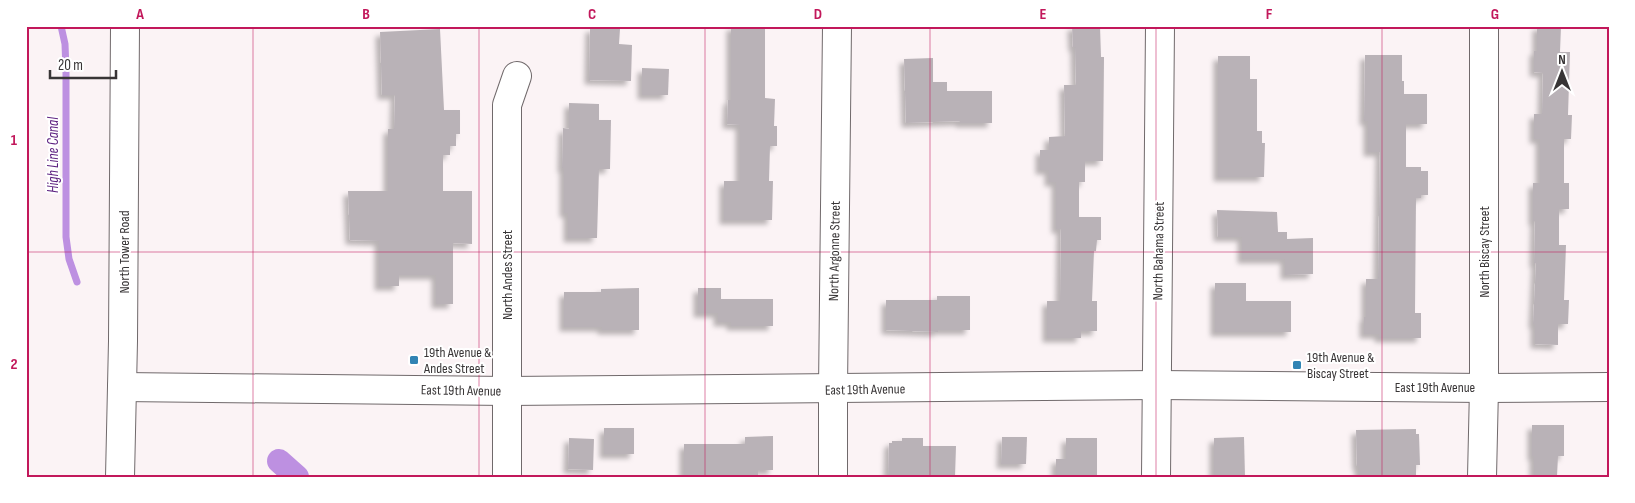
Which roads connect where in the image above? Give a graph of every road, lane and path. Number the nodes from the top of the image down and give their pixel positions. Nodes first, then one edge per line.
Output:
1 (125, 26) edge
2 (837, 26) edge
3 (1160, 26) edge
4 (1484, 26) edge
5 (517, 76) dead end
6 (1157, 385) junction
7 (122, 387) junction
8 (1609, 387) edge
9 (1484, 388) junction
10 (833, 389) junction
11 (507, 391) junction
12 (120, 477) edge
13 (507, 477) edge
14 (833, 477) edge
15 (1156, 477) edge
16 (1482, 477) edge

1 - 7 street, North Tower Road
2 - 10 street, North Argonne Street
3 - 6 street, North Bahama Street
4 - 9 street, North Biscay Street
5 - 11 street, North Andes Street
6 - 9 street, East 19th Avenue
6 - 10 street, East 19th Avenue
6 - 15 street, North Bahama Street
7 - 11 street, East 19th Avenue
7 - 12 street, North Tower Road
8 - 9 street, East 19th Avenue
9 - 16 street, North Biscay Street
10 - 11 street, East 19th Avenue
10 - 14 street, North Argonne Street
11 - 13 street, North Andes Street

